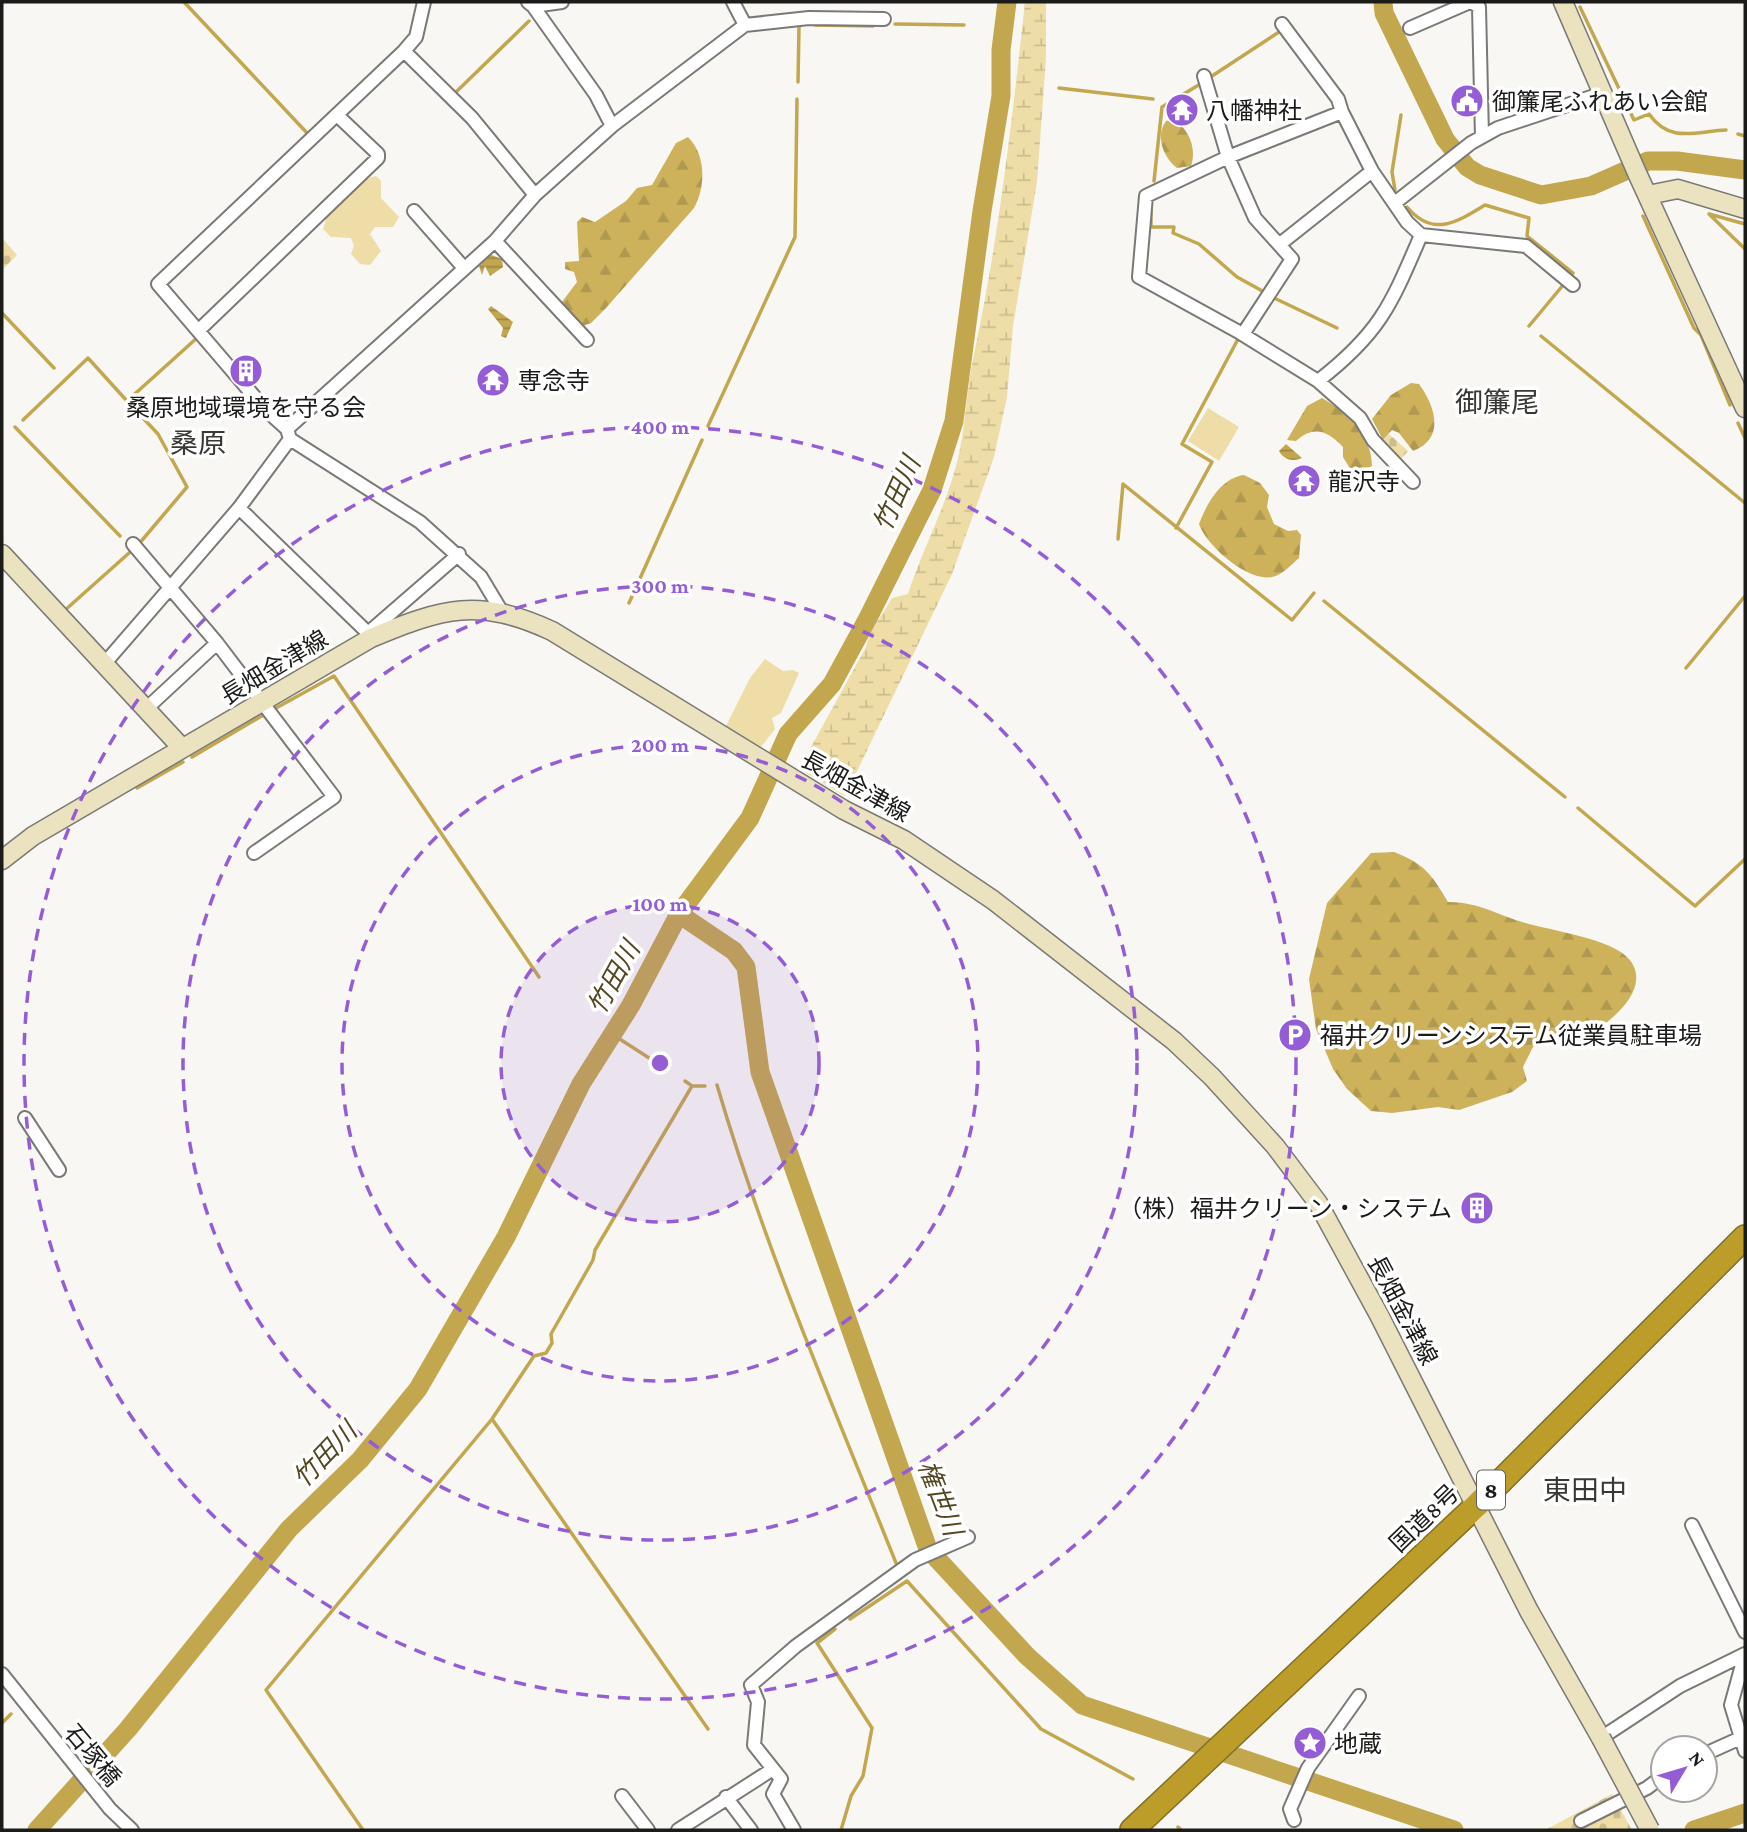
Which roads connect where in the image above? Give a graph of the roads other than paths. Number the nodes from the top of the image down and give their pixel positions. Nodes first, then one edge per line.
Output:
1 (424, 2) edge
2 (562, 2) edge
3 (733, 2) edge
4 (1470, 2) edge
5 (1563, 2) edge
6 (531, 4) edge
7 (884, 19) dead end
8 (1282, 24) dead end
9 (745, 25) junction
10 (1410, 28) dead end
11 (404, 51) junction
12 (1204, 76) dead end
13 (1603, 93) junction
14 (1342, 112) junction
15 (338, 116) junction
16 (612, 126) junction
17 (1482, 137) junction
18 (1228, 157) junction
19 (1373, 171) junction
20 (535, 195) junction
21 (1648, 195) junction
22 (1396, 202) junction
23 (1745, 209) edge
24 (414, 211) dead end
25 (1421, 235) junction
26 (495, 241) junction
27 (1280, 244) junction
28 (464, 268) junction
29 (1573, 285) dead end
30 (200, 330) junction
31 (1243, 334) junction
32 (587, 340) dead end
33 (1318, 381) junction
34 (1745, 408) edge
35 (289, 434) junction
36 (1413, 482) dead end
37 (239, 509) junction
38 (133, 544) dead end
39 (2, 554) edge
40 (459, 554) junction
41 (172, 587) junction
42 (502, 612) junction
43 (369, 635) junction
44 (217, 643) junction
45 (105, 663) junction
46 (264, 702) junction
47 (147, 708) junction
48 (182, 748) junction
49 (254, 853) dead end
50 (2, 860) edge
51 (24, 1118) dead end
52 (60, 1170) dead end
53 (1745, 1237) edge
54 (1477, 1505) junction
55 (1692, 1525) dead end
56 (968, 1537) dead end
57 (1745, 1632) edge
58 (1745, 1654) edge
59 (2, 1674) edge
60 (1742, 1679) edge
61 (1359, 1696) dead end
62 (1743, 1737) edge
63 (1601, 1738) junction
64 (1719, 1748) edge
65 (1745, 1751) edge
66 (773, 1769) junction
67 (1649, 1786) edge
68 (622, 1796) dead end
69 (726, 1797) junction
70 (1292, 1814) dead end
71 (1581, 1821) dead end
72 (129, 1827) edge
73 (648, 1830) edge
74 (677, 1830) edge
75 (751, 1830) edge
76 (794, 1830) edge
77 (1132, 1830) edge
78 (1650, 1830) edge

1 - 11 street
2 - 6 street
3 - 9 street
4 - 10 street
4 - 17 street
5 - 13 main road
6 - 16 street
7 - 9 street
8 - 14 street
9 - 16 street
11 - 15 street
11 - 20 street
12 - 18 street
13 - 17 street
13 - 21 main road
14 - 18 street
14 - 19 street
15 - 30 street
15 - 30 street
16 - 20 street
17 - 22 street
18 - 27 street
18 - 31 street
19 - 22 street
19 - 27 street
20 - 26 street
21 - 23 main road
21 - 34 main road
22 - 25 street
24 - 28 street
25 - 29 street
25 - 33 street
26 - 28 street
26 - 32 street
27 - 31 street
28 - 35 street
30 - 35 street
31 - 33 street
33 - 36 street
35 - 37 street
35 - 40 street
37 - 41 street
37 - 43 street
38 - 41 street
39 - 45 main road
40 - 42 street
40 - 43 street
41 - 44 street
41 - 45 street
42 - 43 main road, 長畑金津線
42 - 54 main road, 長畑金津線
43 - 46 main road, 長畑金津線
44 - 46 street
44 - 47 street
45 - 47 main road
46 - 48 main road, 長畑金津線
46 - 49 street
47 - 48 main road
48 - 50 main road, 長畑金津線
51 - 52 street
53 - 54 highway, 国道8号 / 8
54 - 63 main road, 長畑金津線
54 - 77 highway, 国道8号 / 8
55 - 57 street
56 - 66 street
58 - 60 street
58 - 63 street
59 - 72 street, 石塚橋
60 - 62 street
61 - 70 street
62 - 64 street
62 - 65 street
63 - 78 main road, 長畑金津線, bridge
66 - 69 street
66 - 76 street
67 - 71 street
68 - 73 street
69 - 74 street
69 - 75 street

